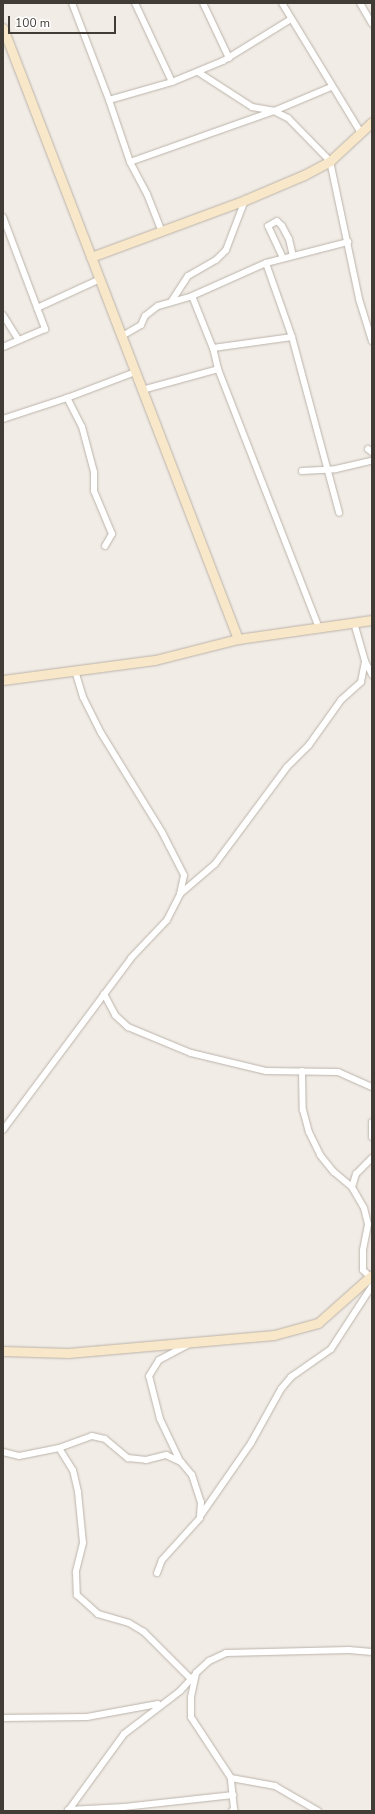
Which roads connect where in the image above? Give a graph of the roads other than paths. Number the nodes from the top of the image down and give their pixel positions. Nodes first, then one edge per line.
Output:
1 (72, 3) edge
2 (135, 3) edge
3 (203, 3) edge
4 (282, 3) edge
5 (360, 3) edge
6 (291, 19) junction
7 (372, 24) edge
8 (3, 28) edge
9 (229, 58) junction
10 (198, 72) junction
11 (172, 82) junction
12 (331, 87) junction
13 (109, 100) junction
14 (274, 111) junction
15 (371, 126) edge
16 (361, 133) junction
17 (330, 161) junction
18 (130, 162) junction
19 (245, 200) junction
20 (3, 217) edge
21 (162, 232) junction
22 (348, 242) junction
23 (293, 256) junction
24 (91, 257) junction
25 (283, 258) junction
26 (266, 263) junction
27 (100, 279) junction
28 (192, 296) junction
29 (171, 302) junction
30 (37, 308) junction
31 (3, 315) edge
32 (122, 336) junction
33 (292, 337) junction
34 (372, 338) edge
35 (18, 339) junction
36 (3, 347) edge
37 (214, 351) junction
38 (218, 369) junction
39 (135, 372) junction
40 (142, 390) junction
41 (67, 398) junction
42 (3, 418) edge
43 (372, 461) edge
44 (328, 469) junction
45 (302, 471) dead end
46 (339, 513) dead end
47 (105, 546) dead end
48 (372, 620) edge
49 (354, 623) junction
50 (319, 628) junction
51 (238, 639) junction
52 (366, 661) junction
53 (75, 670) junction
54 (372, 675) edge
55 (3, 680) edge
56 (180, 894) junction
57 (104, 994) junction
58 (302, 1071) junction
59 (372, 1087) edge
60 (372, 1122) edge
61 (3, 1130) edge
62 (372, 1137) edge
63 (372, 1158) edge
64 (352, 1187) junction
65 (371, 1276) edge
66 (372, 1286) edge
67 (189, 1344) junction
68 (3, 1351) edge
69 (59, 1448) junction
70 (3, 1452) edge
71 (180, 1461) junction
72 (200, 1518) junction
73 (157, 1573) dead end
74 (372, 1652) edge
75 (196, 1673) junction
76 (191, 1679) junction
77 (164, 1702) junction
78 (3, 1718) edge
79 (232, 1778) junction
80 (233, 1795) junction
81 (308, 1809) edge
82 (68, 1810) edge
83 (232, 1811) edge
84 (318, 1811) edge

1 - 13 street
2 - 11 street
3 - 9 street
4 - 6 street
5 - 7 street
6 - 9 street
6 - 12 street
8 - 24 street
9 - 10 street
10 - 11 street
10 - 14 street
11 - 13 street
12 - 14 street
12 - 16 street
13 - 18 street
14 - 17 street
14 - 18 street
15 - 16 street
16 - 17 street
17 - 19 street
17 - 22 street
18 - 21 street
19 - 21 street
19 - 29 street
20 - 30 street
21 - 24 street
22 - 23 street
22 - 34 street
23 - 25 street
23 - 25 street
24 - 27 street
25 - 26 street
26 - 28 street
26 - 33 street
27 - 30 street
27 - 32 street
28 - 29 street
28 - 37 street
29 - 32 street
30 - 35 street
31 - 35 street
32 - 39 street
33 - 37 street
33 - 44 street
35 - 36 street
37 - 38 street
38 - 40 street
38 - 50 street
39 - 40 street
39 - 41 street
40 - 51 street
41 - 42 street
41 - 47 street
43 - 44 street
44 - 45 street
44 - 46 street
48 - 49 street
49 - 50 street
49 - 52 street
50 - 51 street
51 - 53 street
52 - 54 street
52 - 56 street
53 - 55 street
53 - 56 street
56 - 57 street
57 - 58 street
57 - 61 street
58 - 59 street
58 - 64 street
60 - 62 street
63 - 64 street
64 - 65 street
65 - 67 street
66 - 72 street
67 - 68 street
67 - 71 street
69 - 70 street
69 - 71 street
69 - 76 street
71 - 72 street
72 - 73 street
74 - 75 street
75 - 76 street
75 - 79 street
76 - 77 street
77 - 78 street
77 - 82 street
79 - 80 street
79 - 81 street
80 - 82 street
80 - 83 street
81 - 84 street

